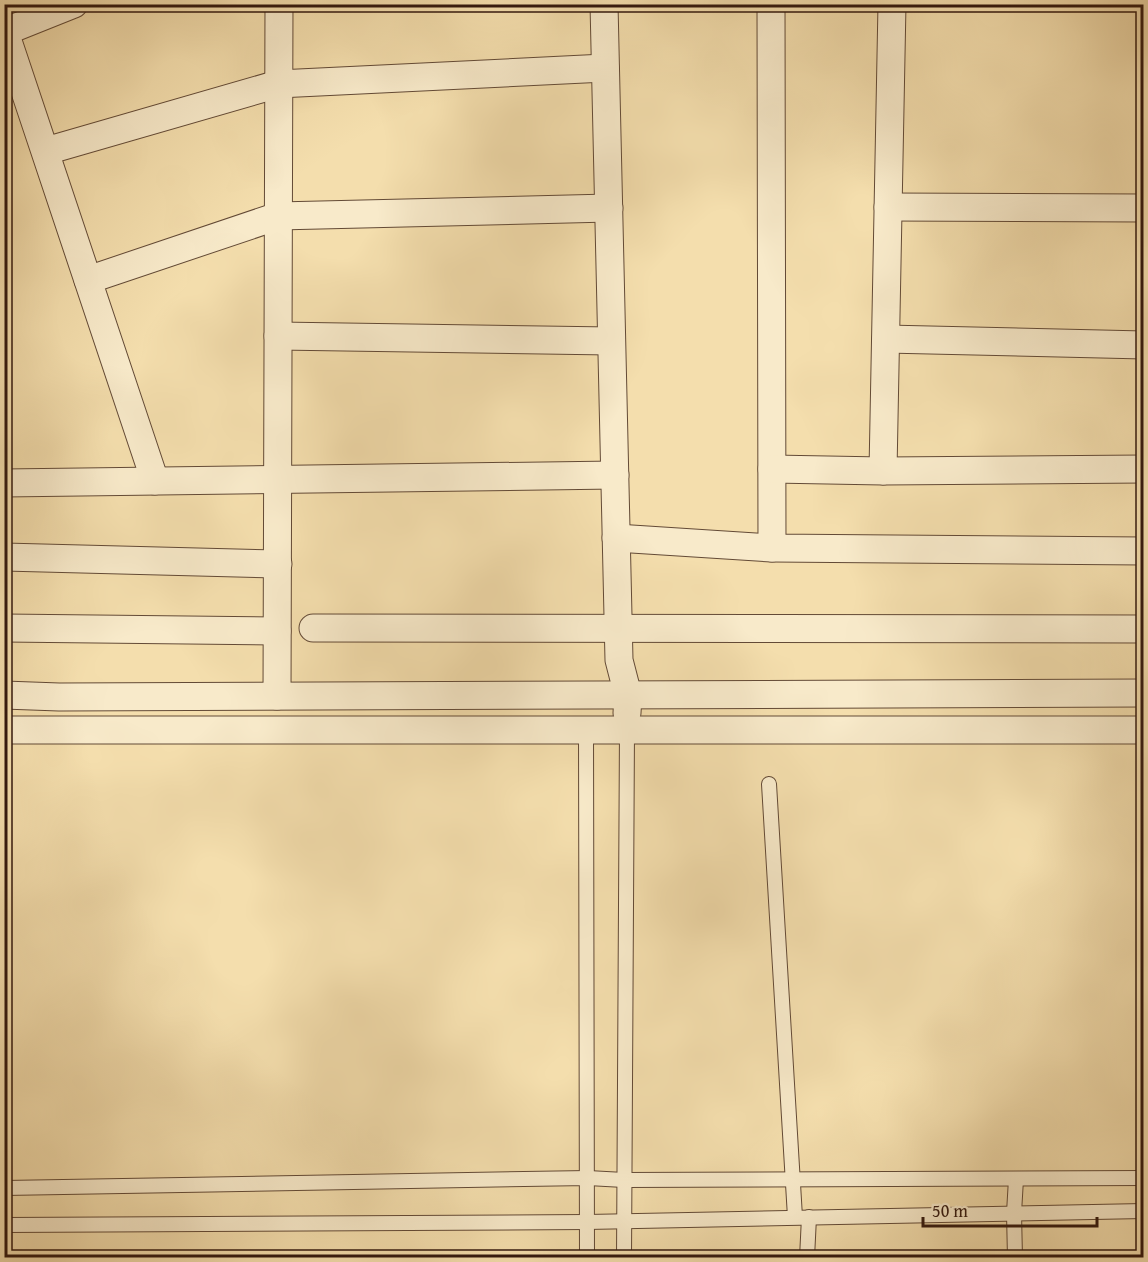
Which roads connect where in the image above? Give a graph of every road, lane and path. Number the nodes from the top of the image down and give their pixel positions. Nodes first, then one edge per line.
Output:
1 (74, 4) edge
2 (279, 4) edge
3 (604, 4) edge
4 (771, 4) edge
5 (892, 4) edge
6 (5, 31) edge
7 (605, 68) junction
8 (278, 84) junction
9 (46, 151) junction
10 (888, 207) junction
11 (609, 208) junction
12 (1143, 208) edge
13 (278, 216) junction
14 (88, 280) junction
15 (278, 336) junction
16 (886, 339) junction
17 (612, 341) junction
18 (1143, 345) edge
19 (772, 469) junction
20 (1143, 469) edge
21 (883, 471) junction
22 (615, 475) junction
23 (278, 480) junction
24 (155, 481) junction
25 (4, 483) edge
26 (616, 538) junction
27 (772, 548) junction
28 (1143, 551) edge
29 (4, 557) edge
30 (278, 564) junction
31 (4, 628) edge
32 (313, 628) dead end
33 (618, 628) junction
34 (1143, 629) edge
35 (278, 631) junction
36 (619, 660) junction
37 (1143, 693) edge
38 (590, 694) junction
39 (4, 695) edge
40 (277, 696) junction
41 (628, 696) junction
42 (4, 730) edge
43 (586, 730) junction
44 (1143, 730) edge
45 (627, 731) junction
46 (768, 784) dead end
47 (588, 1178) junction
48 (1143, 1178) edge
49 (792, 1179) junction
50 (1016, 1179) junction
51 (624, 1180) junction
52 (4, 1188) edge
53 (1143, 1211) edge
54 (1014, 1213) junction
55 (802, 1217) junction
56 (624, 1220) junction
57 (587, 1222) junction
58 (4, 1225) edge
59 (587, 1257) edge
60 (624, 1257) edge
61 (807, 1257) edge
62 (1015, 1257) edge

1 - 6 street
2 - 8 street
3 - 7 street
4 - 19 street
5 - 10 street
6 - 9 street
7 - 8 street
7 - 11 street
8 - 9 street
8 - 13 street
9 - 14 street
10 - 12 street
10 - 16 street
11 - 13 street
11 - 17 street
13 - 14 street
13 - 15 street
14 - 24 street
15 - 17 street
15 - 23 street
16 - 18 street
16 - 21 street
17 - 22 street
19 - 21 street
19 - 27 street
20 - 21 street
22 - 23 street
22 - 26 street
23 - 24 street
23 - 30 street
24 - 25 street
26 - 27 street
26 - 33 street
27 - 28 street
29 - 30 street
30 - 35 street
31 - 35 street
32 - 33 street
33 - 34 street
33 - 36 street
35 - 40 street
36 - 38 street
36 - 41 street
37 - 41 street
38 - 40 street
38 - 41 street
38 - 43 street
39 - 40 street
41 - 45 street
42 - 43 street
43 - 45 street
43 - 47 lane
44 - 45 street
45 - 51 lane
46 - 49 lane
47 - 51 lane
47 - 52 lane
47 - 57 lane
48 - 50 lane
49 - 50 lane
49 - 51 lane
49 - 55 lane
50 - 54 lane
51 - 56 lane
53 - 54 lane
54 - 55 lane
54 - 62 lane
55 - 56 lane
55 - 61 lane
56 - 57 lane
56 - 60 lane
57 - 58 lane
57 - 59 lane

